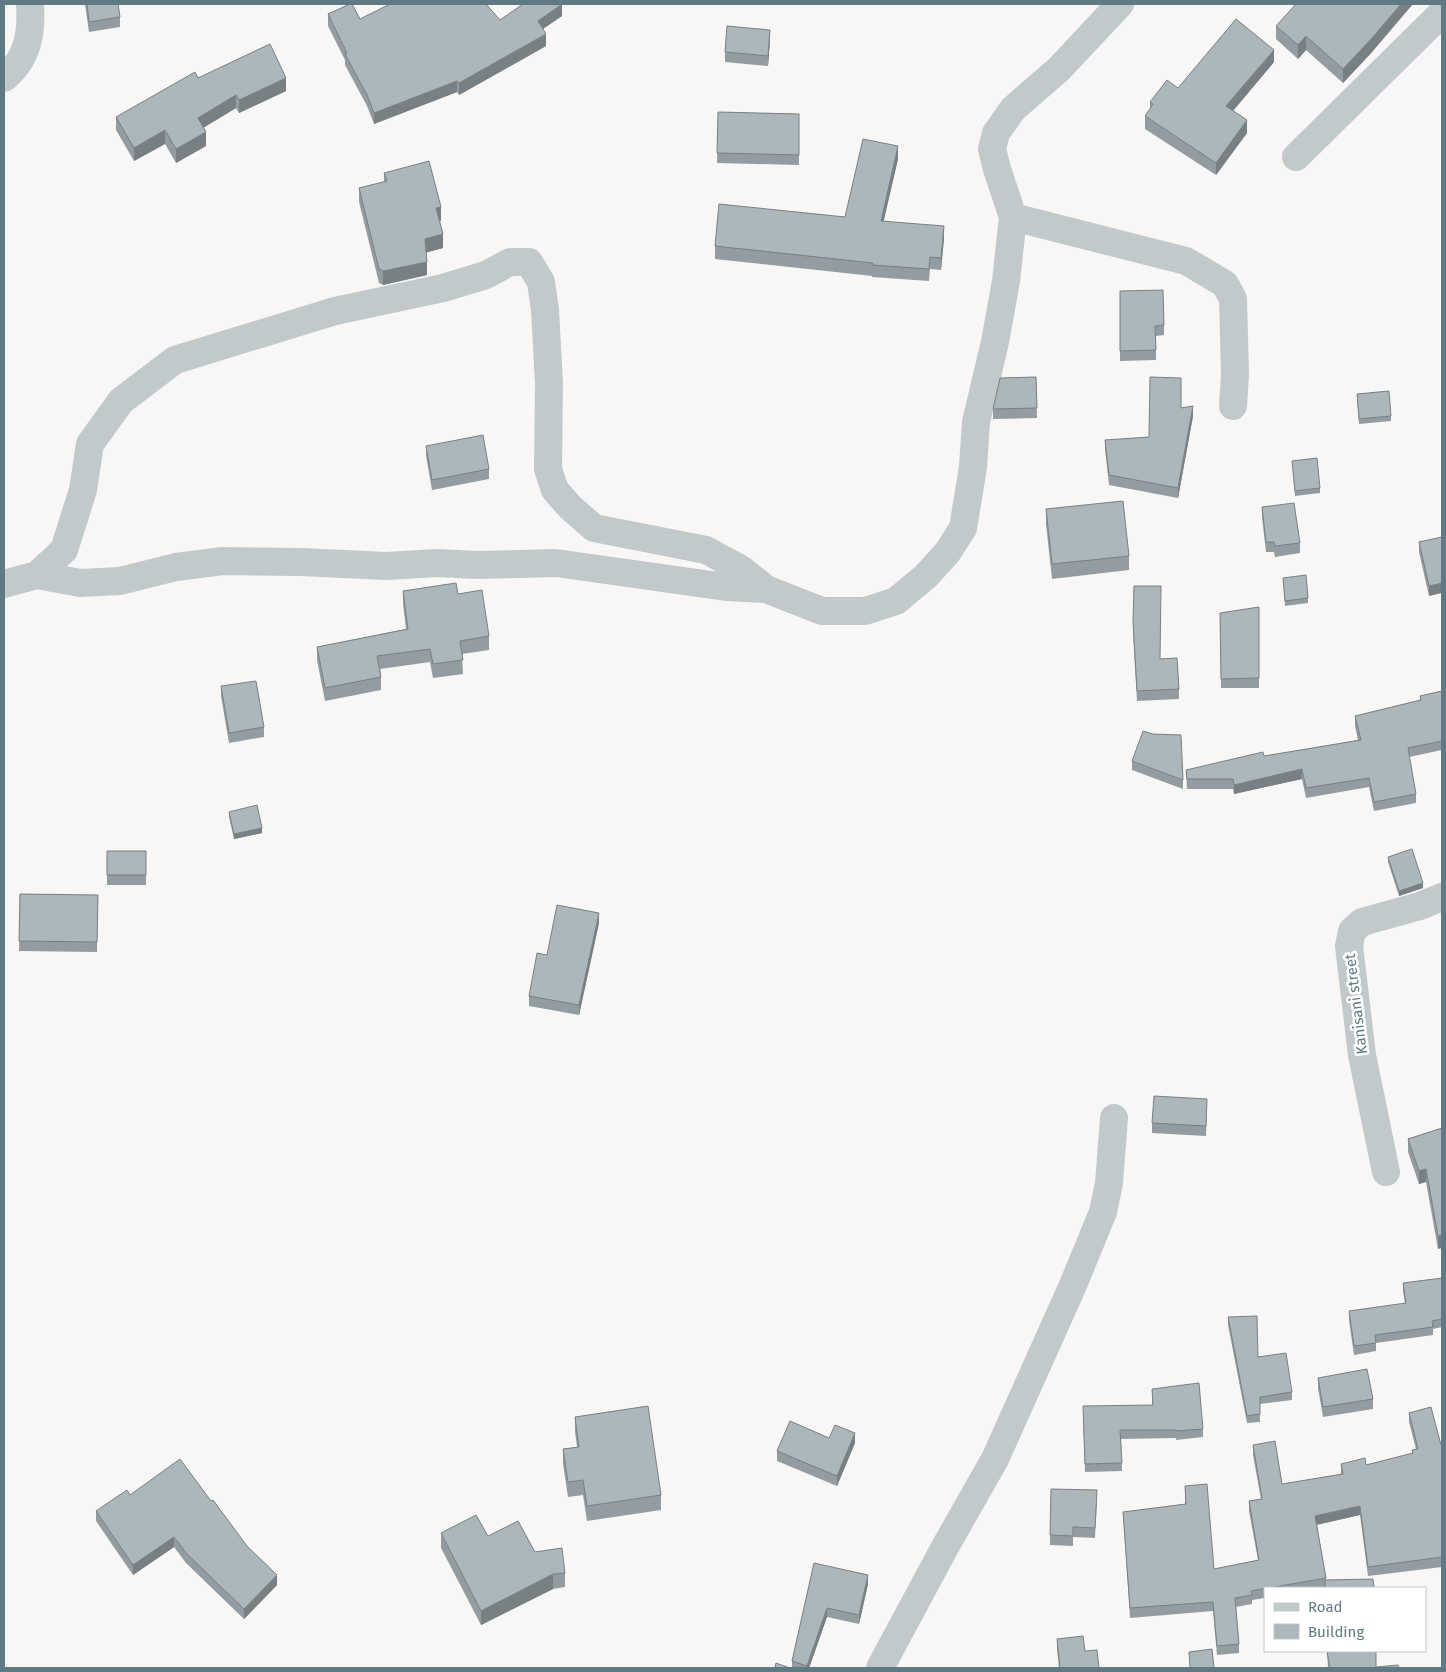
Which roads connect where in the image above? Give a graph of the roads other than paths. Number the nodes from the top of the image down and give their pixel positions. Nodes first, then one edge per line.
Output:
1 (30, 4) edge
2 (1120, 4) edge
3 (1442, 13) edge
4 (4, 78) edge
5 (1296, 156) dead end
6 (1013, 217) junction
7 (1233, 406) dead end
8 (37, 576) junction
9 (4, 584) edge
10 (766, 589) junction
11 (1442, 898) edge
12 (1114, 1118) dead end
13 (1386, 1172) dead end
14 (880, 1668) edge

1 - 4 street
2 - 6 street
3 - 5 street
6 - 7 street
6 - 10 street
8 - 9 street
8 - 10 street
8 - 10 street
11 - 13 street, Kanisani street
12 - 14 street

